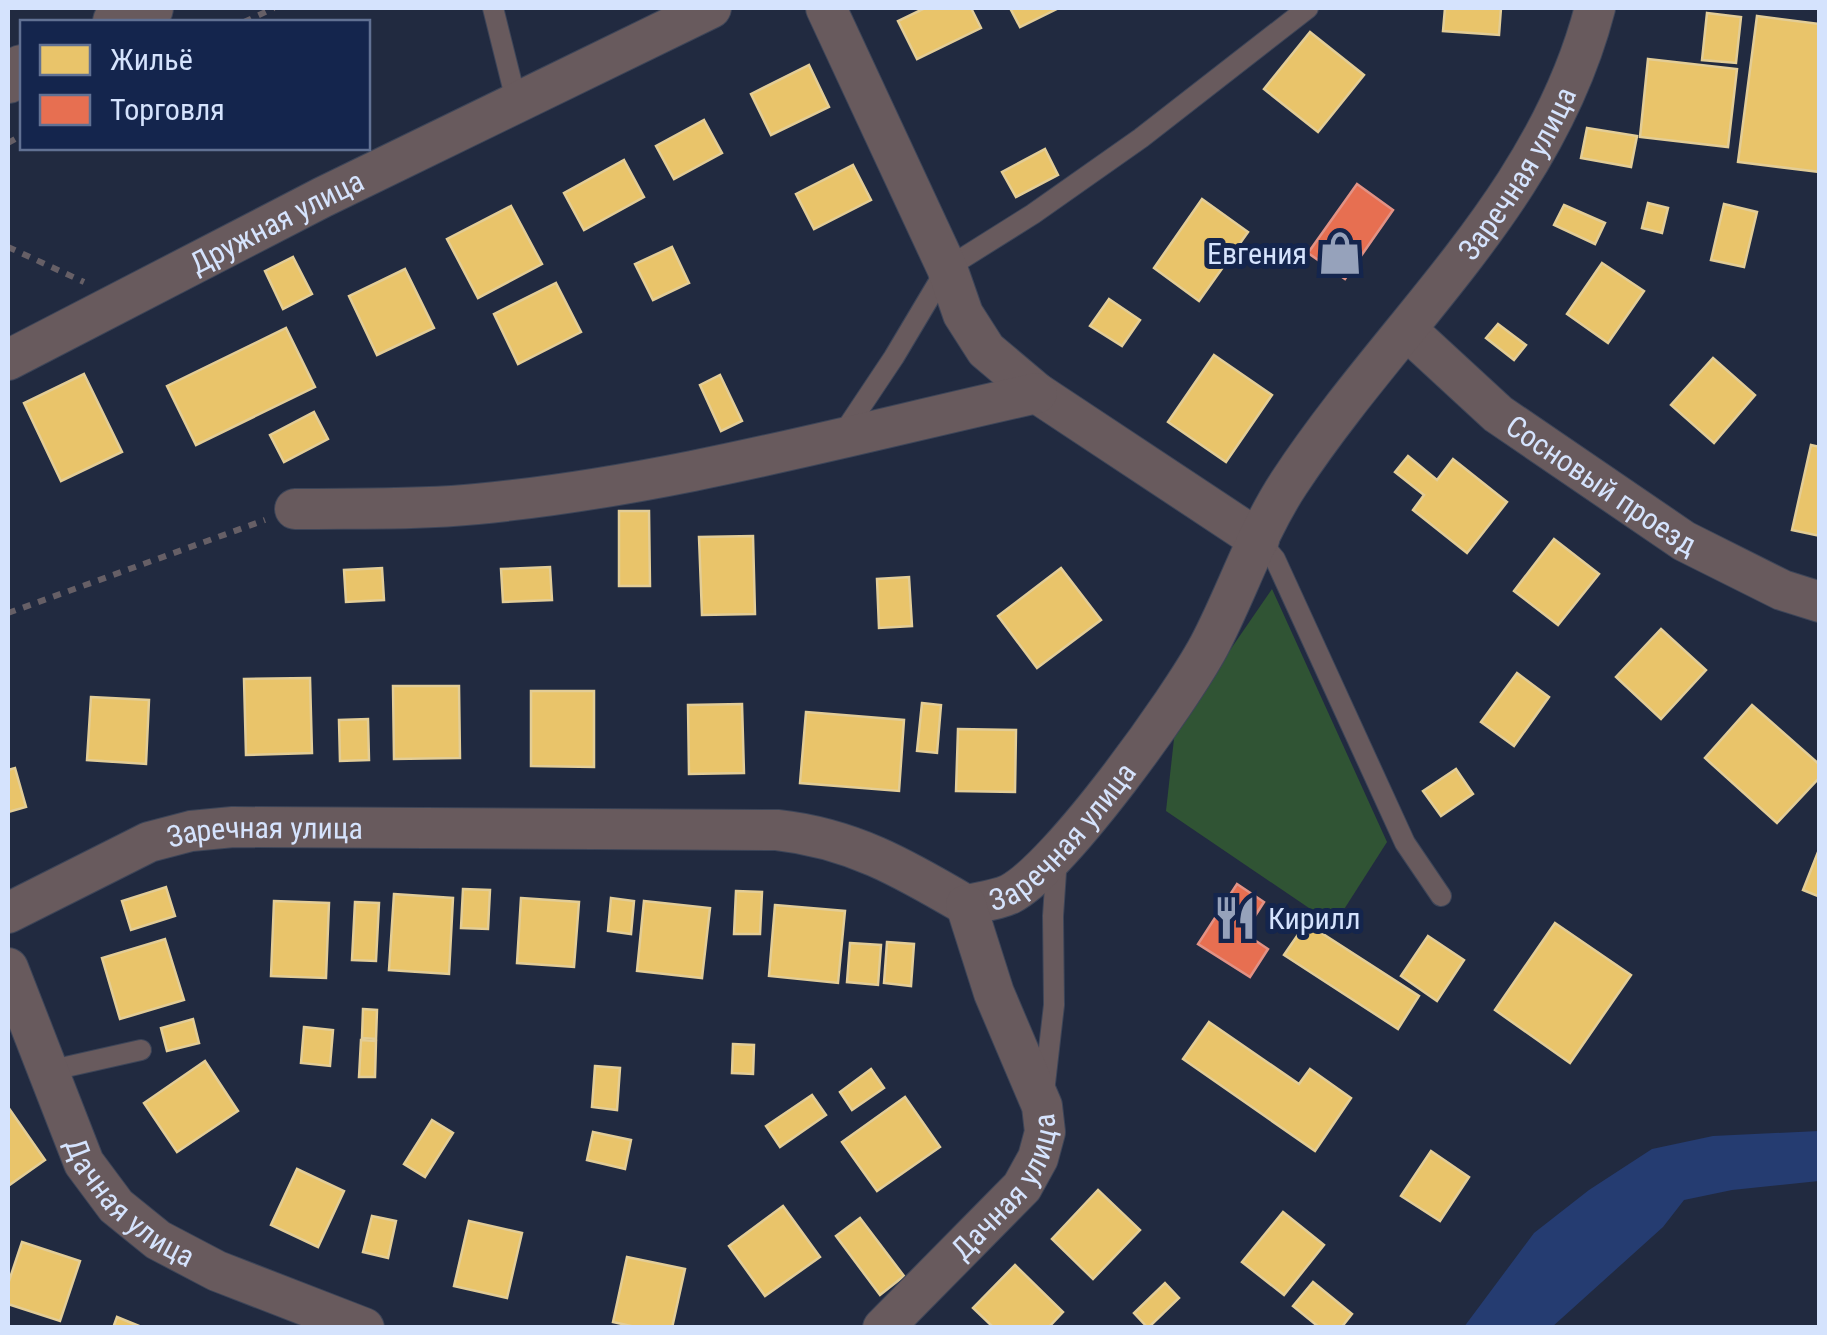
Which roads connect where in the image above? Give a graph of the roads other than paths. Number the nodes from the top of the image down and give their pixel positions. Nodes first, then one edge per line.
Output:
1 (148, 8) edge
2 (494, 8) edge
3 (711, 8) edge
4 (826, 8) edge
5 (1308, 8) edge
6 (1595, 8) edge
7 (122, 20) edge
8 (517, 104) junction
9 (946, 268) junction
10 (1408, 331) junction
11 (8, 360) edge
12 (1037, 393) junction
13 (841, 437) junction
14 (294, 510) road end
15 (1258, 540) junction
16 (1820, 602) edge
17 (1058, 850) junction
18 (1441, 896) dead end
19 (966, 905) junction
20 (8, 913) edge
21 (8, 968) edge
22 (141, 1050) dead end
23 (48, 1072) junction
24 (1042, 1106) junction
25 (364, 1328) edge
26 (883, 1328) edge

1 - 7 street
2 - 8 lane
3 - 8 street, Дружная улица
4 - 9 street
5 - 9 lane
6 - 10 street, Заречная улица
8 - 11 street, Дружная улица
9 - 12 street
9 - 13 lane
10 - 15 street, Заречная улица
10 - 16 street, Сосновый проезд
12 - 13 street
12 - 15 street
13 - 14 street
15 - 17 street, Заречная улица
15 - 18 lane
17 - 19 street, Заречная улица
17 - 24 lane
19 - 20 street, Заречная улица
19 - 24 street, Дачная улица
21 - 23 street, Дачная улица
22 - 23 lane
23 - 25 street, Дачная улица
24 - 26 street, Дачная улица

